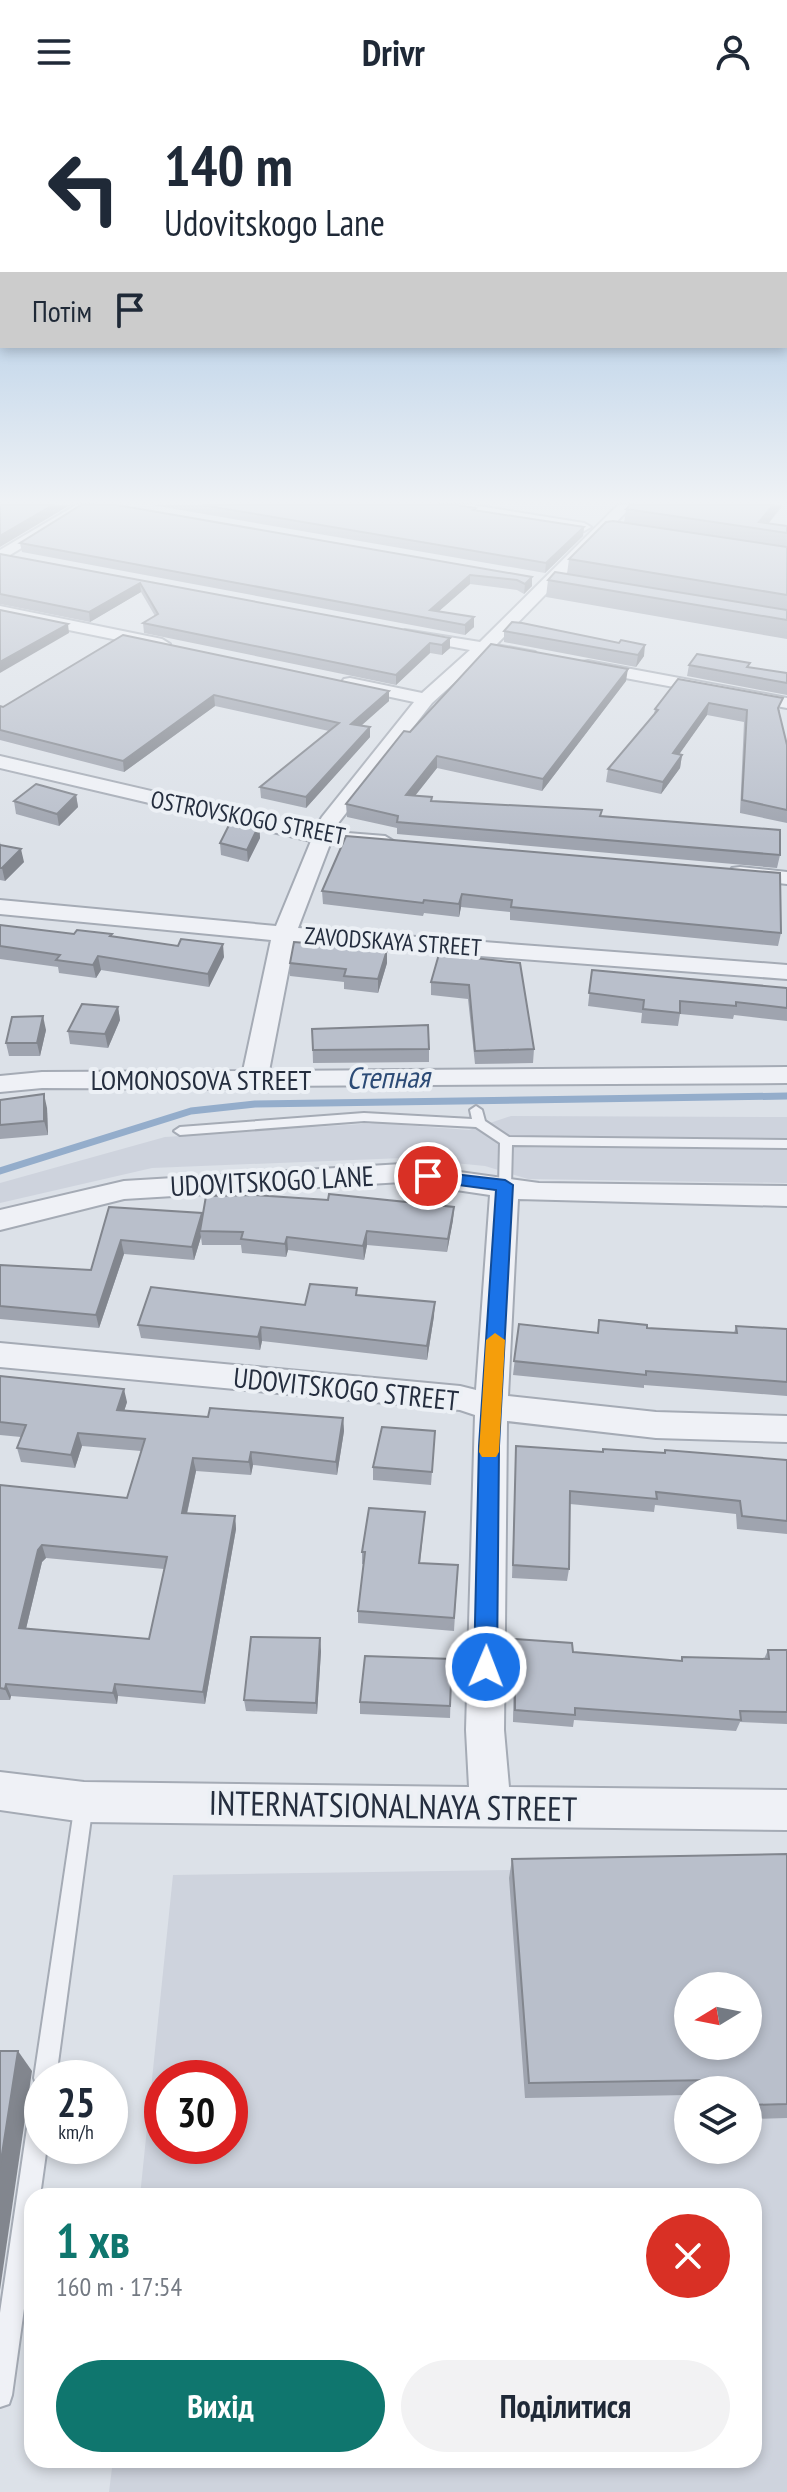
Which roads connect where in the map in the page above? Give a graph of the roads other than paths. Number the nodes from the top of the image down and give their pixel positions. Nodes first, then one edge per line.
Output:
1 (26, 616) edge
2 (515, 616) edge
3 (390, 630) edge
4 (484, 647) junction
5 (183, 649) edge
6 (544, 658) edge
7 (575, 664) edge
8 (335, 680) edge
9 (426, 699) junction
10 (787, 703) edge
11 (0, 762) edge
12 (321, 837) junction
13 (400, 843) edge
14 (725, 872) edge
15 (787, 878) edge
16 (0, 907) edge
17 (284, 934) junction
18 (787, 972) edge
19 (787, 1075) edge
20 (254, 1081) junction
21 (0, 1084) edge
22 (180, 1131) dead end
23 (506, 1141) junction
24 (787, 1144) edge
25 (505, 1185) junction
26 (787, 1196) edge
27 (0, 1220) edge
28 (0, 1355) edge
29 (491, 1407) junction
30 (787, 1429) edge
31 (0, 1791) edge
32 (84, 1802) junction
33 (491, 1807) junction
34 (787, 1810) edge
35 (48, 2060) edge
36 (33, 2164) edge
37 (30, 2188) edge
38 (24, 2227) edge
39 (0, 2395) edge

1 - 5 street
2 - 4 street
3 - 4 street
4 - 6 street
4 - 9 street
7 - 10 street
8 - 9 street
9 - 12 street
11 - 12 street, OSTROVSKOGO STREET
12 - 13 street, OSTROVSKOGO STREET
12 - 17 street
14 - 15 street
16 - 17 street, ZAVODSKAYA STREET
17 - 18 street, ZAVODSKAYA STREET
17 - 20 street
19 - 20 street, LOMONOSOVA STREET
20 - 21 street, LOMONOSOVA STREET
22 - 23 lane
23 - 24 lane
23 - 25 lane
25 - 26 street, UDOVITSKOGO LANE
25 - 27 street, UDOVITSKOGO LANE
25 - 29 street
28 - 29 street, UDOVITSKOGO STREET
29 - 30 street, UDOVITSKOGO STREET
29 - 33 street
31 - 32 street, INTERNATSIONALNAYA STREET
32 - 33 street, INTERNATSIONALNAYA STREET
32 - 35 lane
33 - 34 street, INTERNATSIONALNAYA STREET
36 - 37 lane
38 - 39 lane

